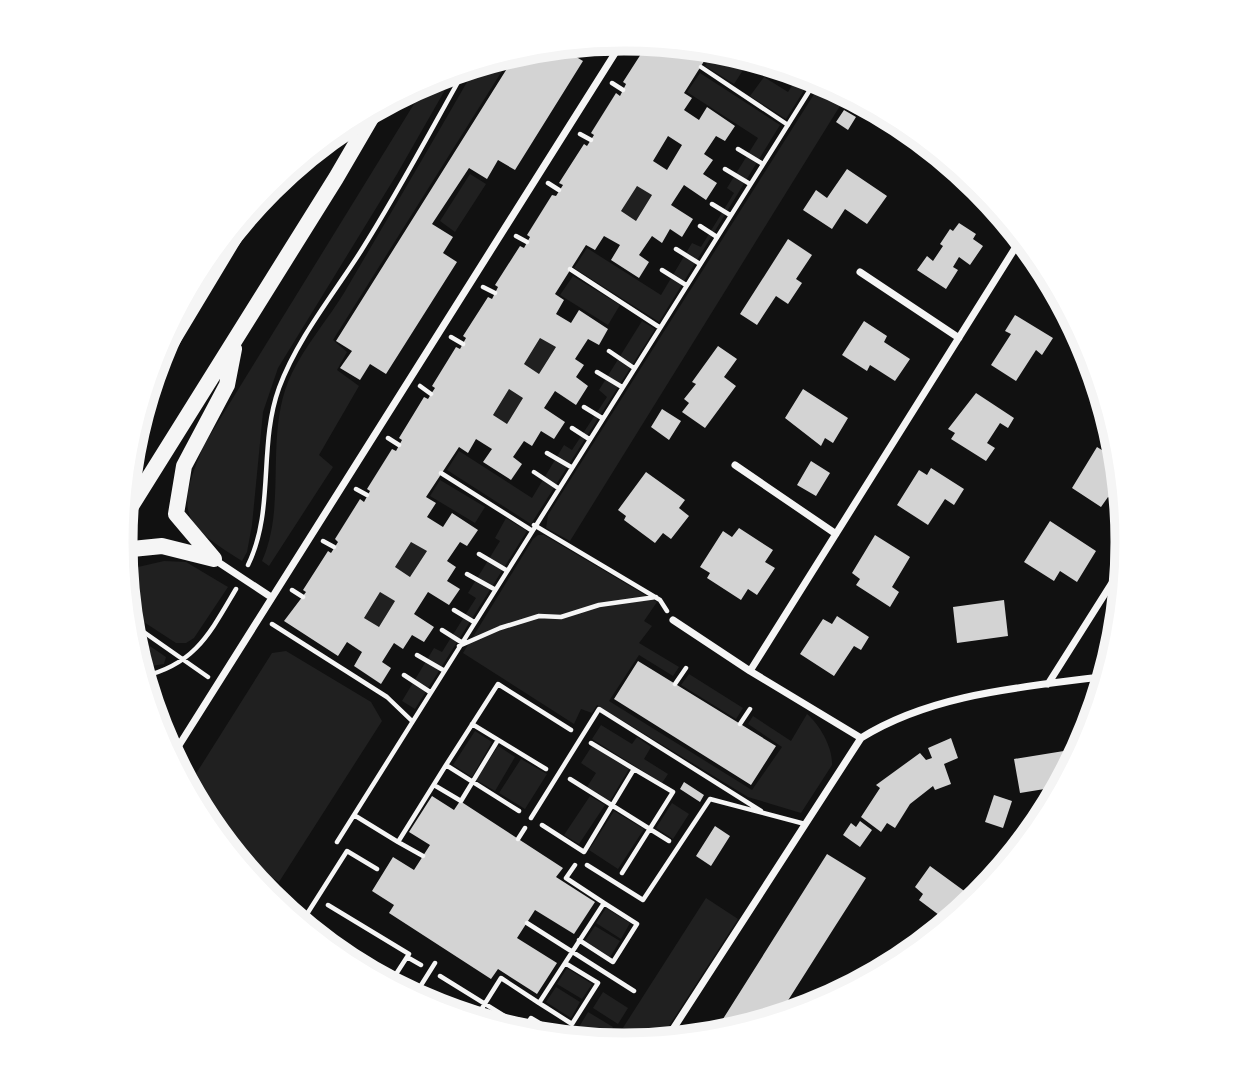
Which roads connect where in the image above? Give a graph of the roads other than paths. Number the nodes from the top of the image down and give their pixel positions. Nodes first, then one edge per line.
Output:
1 (616, 51) edge
2 (367, 125) edge
3 (1017, 245) edge
4 (860, 272) dead end
5 (236, 337) junction
6 (959, 338) junction
7 (735, 466) dead end
8 (135, 500) edge
9 (836, 534) junction
10 (133, 549) edge
11 (214, 559) junction
12 (1115, 579) edge
13 (271, 597) junction
14 (673, 620) road end
15 (750, 671) junction
16 (1097, 677) edge
17 (1048, 684) junction
18 (861, 738) junction
19 (177, 748) edge
20 (761, 811) junction
21 (531, 818) road end
22 (806, 824) junction
23 (587, 865) dead end
24 (377, 869) dead end
25 (305, 917) edge
26 (436, 963) dead end
27 (419, 989) edge
28 (671, 1032) edge

1 - 13 street
2 - 5 highway
3 - 6 street
4 - 6 street
5 - 8 highway
5 - 11 highway
6 - 9 street
7 - 9 street
9 - 15 street
10 - 11 highway
11 - 13 street
12 - 17 street
13 - 19 street
14 - 15 street
15 - 18 street
16 - 17 street
17 - 18 street
18 - 22 street
20 - 21 lane
20 - 22 lane
20 - 23 lane
22 - 28 street
24 - 25 lane
26 - 27 lane

